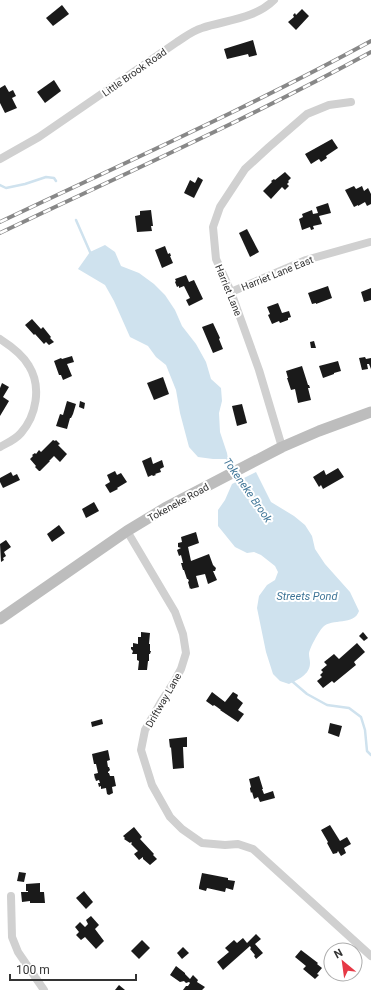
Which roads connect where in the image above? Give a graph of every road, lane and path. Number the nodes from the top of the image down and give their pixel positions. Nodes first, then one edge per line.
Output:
1 (274, 0) edge
2 (351, 102) dead end
3 (0, 159) edge
4 (371, 240) edge
5 (231, 292) junction
6 (0, 339) edge
7 (371, 412) edge
8 (0, 447) edge
9 (282, 447) junction
10 (127, 531) junction
11 (0, 620) edge
12 (11, 896) dead end
13 (371, 956) edge
14 (44, 990) edge

1 - 3 street, Little Brook Road
2 - 5 street, Harriet Lane
4 - 5 street, Harriet Lane East
5 - 9 street, Harriet Lane
6 - 8 street
7 - 9 main road, Tokeneke Road
9 - 10 main road, Tokeneke Road
10 - 11 main road, Tokeneke Road
10 - 13 street, Driftway Lane
12 - 14 street

